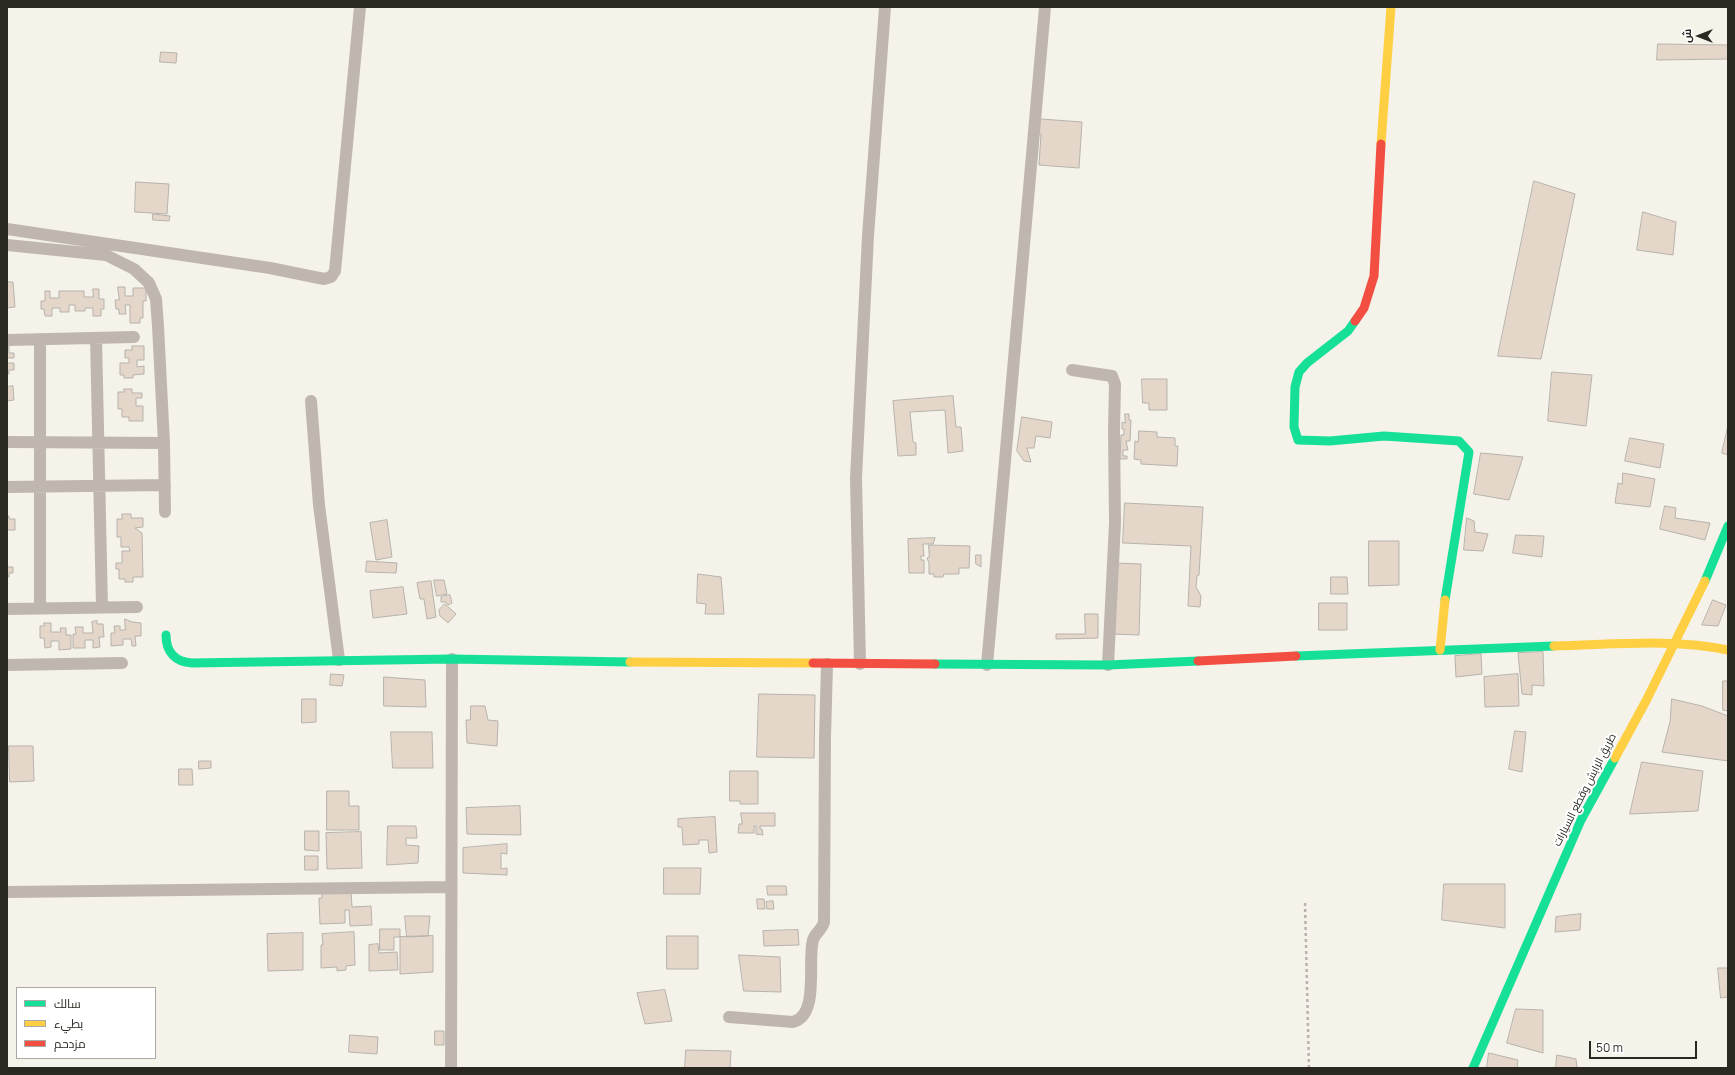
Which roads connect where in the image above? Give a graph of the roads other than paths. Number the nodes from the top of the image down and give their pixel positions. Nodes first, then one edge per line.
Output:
1 (360, 7) edge
2 (885, 7) edge
3 (1045, 7) edge
4 (1391, 7) edge
5 (7, 229) edge
6 (7, 245) edge
7 (134, 337) dead end
8 (96, 338) junction
9 (40, 339) junction
10 (7, 340) edge
11 (1072, 370) dead end
12 (311, 401) dead end
13 (7, 442) edge
14 (40, 442) junction
15 (98, 442) junction
16 (164, 443) junction
17 (165, 485) junction
18 (99, 486) junction
19 (7, 487) edge
20 (40, 487) junction
21 (165, 512) dead end
22 (1728, 526) edge
23 (137, 607) dead end
24 (40, 608) junction
25 (102, 608) junction
26 (7, 609) edge
27 (166, 635) dead end
28 (1674, 643) junction
29 (1440, 650) junction
30 (1728, 650) edge
31 (452, 658) junction
32 (339, 660) junction
33 (122, 663) dead end
34 (827, 664) junction
35 (860, 664) junction
36 (7, 665) edge
37 (987, 665) junction
38 (1108, 665) junction
39 (451, 887) junction
40 (7, 892) edge
41 (729, 1018) dead end
42 (451, 1068) edge
43 (1472, 1068) edge

1 - 5 street
2 - 35 street
3 - 37 street
4 - 29 street
6 - 16 street
7 - 8 street
8 - 9 street
8 - 15 street
9 - 10 street
9 - 14 street
11 - 38 street
12 - 32 street
13 - 14 street
14 - 15 street
14 - 20 street
15 - 16 street
15 - 18 street
16 - 17 street
17 - 18 street
17 - 21 street
18 - 20 street
18 - 25 street
19 - 20 street
20 - 24 street
22 - 28 street, طريق الرابش وقطع السيارات
23 - 25 street
24 - 25 street
24 - 26 street
27 - 32 street
28 - 29 street
28 - 30 street
28 - 43 street, طريق الرابش وقطع السيارات
29 - 38 street
31 - 32 street
31 - 34 street
31 - 39 street
33 - 36 street
34 - 35 street
34 - 41 street
35 - 37 street
37 - 38 street
39 - 40 street
39 - 42 street

